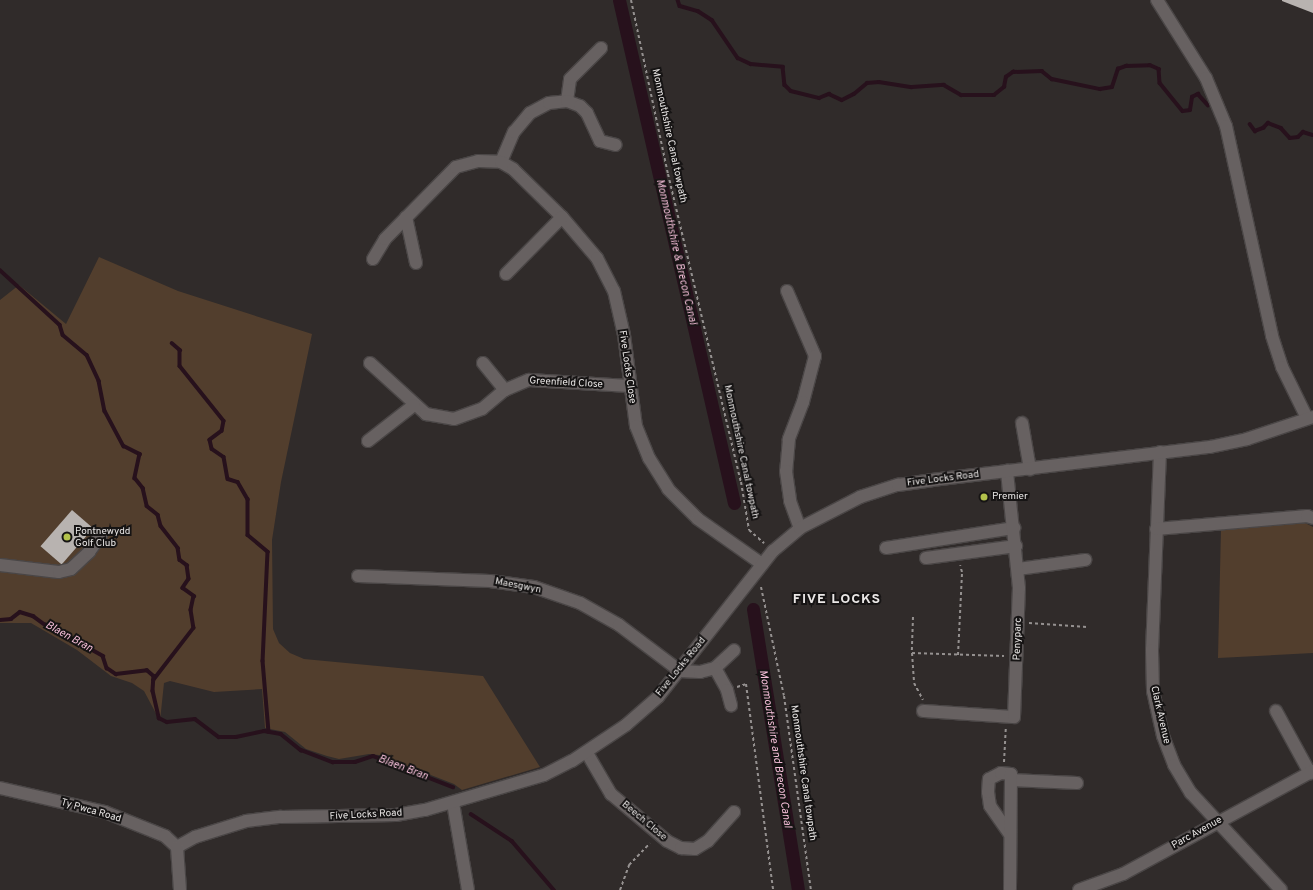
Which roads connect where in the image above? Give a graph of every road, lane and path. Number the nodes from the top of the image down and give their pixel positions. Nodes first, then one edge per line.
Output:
1 (631, 0) edge
2 (1157, 0) edge
3 (601, 48) dead end
4 (567, 101) junction
5 (616, 145) dead end
6 (500, 162) junction
7 (562, 217) junction
8 (406, 218) junction
9 (373, 259) dead end
10 (416, 263) dead end
11 (506, 274) dead end
12 (787, 291) dead end
13 (370, 363) dead end
14 (483, 363) dead end
15 (629, 386) junction
16 (505, 390) junction
17 (414, 405) junction
18 (1310, 418) edge
19 (1022, 423) dead end
20 (368, 441) dead end
21 (1160, 452) junction
22 (1030, 468) junction
23 (1007, 471) junction
24 (1313, 518) edge
25 (800, 528) junction
26 (1014, 528) junction
27 (1156, 529) junction
28 (101, 535) dead end
29 (1016, 546) junction
30 (886, 548) dead end
31 (773, 551) junction
32 (957, 555) junction
33 (926, 558) dead end
34 (1085, 560) dead end
35 (762, 564) junction
36 (0, 565) edge
37 (1018, 569) junction
38 (358, 576) dead end
39 (760, 583) dead end
40 (913, 617) dead end
41 (1018, 622) junction
42 (1088, 627) dead end
43 (734, 650) dead end
44 (912, 653) junction
45 (958, 655) junction
46 (1017, 657) junction
47 (714, 668) junction
48 (680, 671) junction
49 (727, 690) junction
50 (731, 705) dead end
51 (925, 711) joint
52 (1276, 711) dead end
53 (1007, 716) junction
54 (587, 753) junction
55 (1311, 772) edge
56 (1007, 777) junction
57 (1077, 783) dead end
58 (0, 788) edge
59 (452, 803) junction
60 (734, 812) dead end
61 (1217, 822) junction
62 (1010, 833) junction
63 (658, 834) junction
64 (177, 847) junction
65 (1113, 885) edge
66 (180, 890) edge
67 (468, 890) edge
68 (620, 890) edge
69 (773, 890) edge
70 (811, 890) edge
71 (1010, 890) edge
72 (1080, 890) edge
73 (1281, 890) edge

1 - 31 path, Monmouthshire Canal towpath
2 - 18 street
3 - 4 street
4 - 5 street
4 - 6 street
6 - 7 street, Five Locks Close
6 - 8 street, Five Locks Close
7 - 11 street
7 - 15 street, Five Locks Close
8 - 9 street, Five Locks Close
8 - 10 street
12 - 25 street
13 - 17 street, Greenfield Close
14 - 16 street
15 - 16 street, Greenfield Close
15 - 35 street, Five Locks Close
16 - 17 street, Greenfield Close
17 - 20 street
18 - 21 street, Five Locks Road
19 - 22 street
21 - 22 street, Five Locks Road
21 - 27 street, Clark Avenue
22 - 23 street, Five Locks Road
23 - 25 street, Five Locks Road
23 - 26 street, Penyparc
24 - 27 street
25 - 31 street, Five Locks Road
26 - 29 street, Penyparc
26 - 30 street
27 - 61 street, Clark Avenue
28 - 36 street
29 - 32 street
29 - 37 street, Penyparc
31 - 35 street, Five Locks Road
32 - 33 street
32 - 45 path
34 - 37 street
35 - 48 street, Five Locks Road
37 - 41 street, Penyparc
38 - 48 street, Maesgwyn
39 - 70 path, Monmouthshire Canal towpath
40 - 44 path
41 - 42 path
41 - 46 street, Penyparc
43 - 47 street
44 - 45 path
44 - 51 path
45 - 46 path
46 - 53 street, Penyparc
47 - 48 street
47 - 49 street
48 - 54 street, Five Locks Road
49 - 50 street
49 - 69 path
51 - 53 street
52 - 55 street
53 - 56 path
54 - 59 street, Five Locks Road
54 - 63 street, Beech Close
55 - 61 street, Parc Avenue
56 - 57 street
56 - 62 street
56 - 62 street
58 - 64 street, Ty Pwca Road
59 - 64 street, Five Locks Road
59 - 67 street
60 - 63 street, Beech Close
61 - 65 street, Parc Avenue
61 - 73 street, Clark Avenue
62 - 71 street
63 - 68 path
64 - 66 street
65 - 72 street, Parc Avenue

